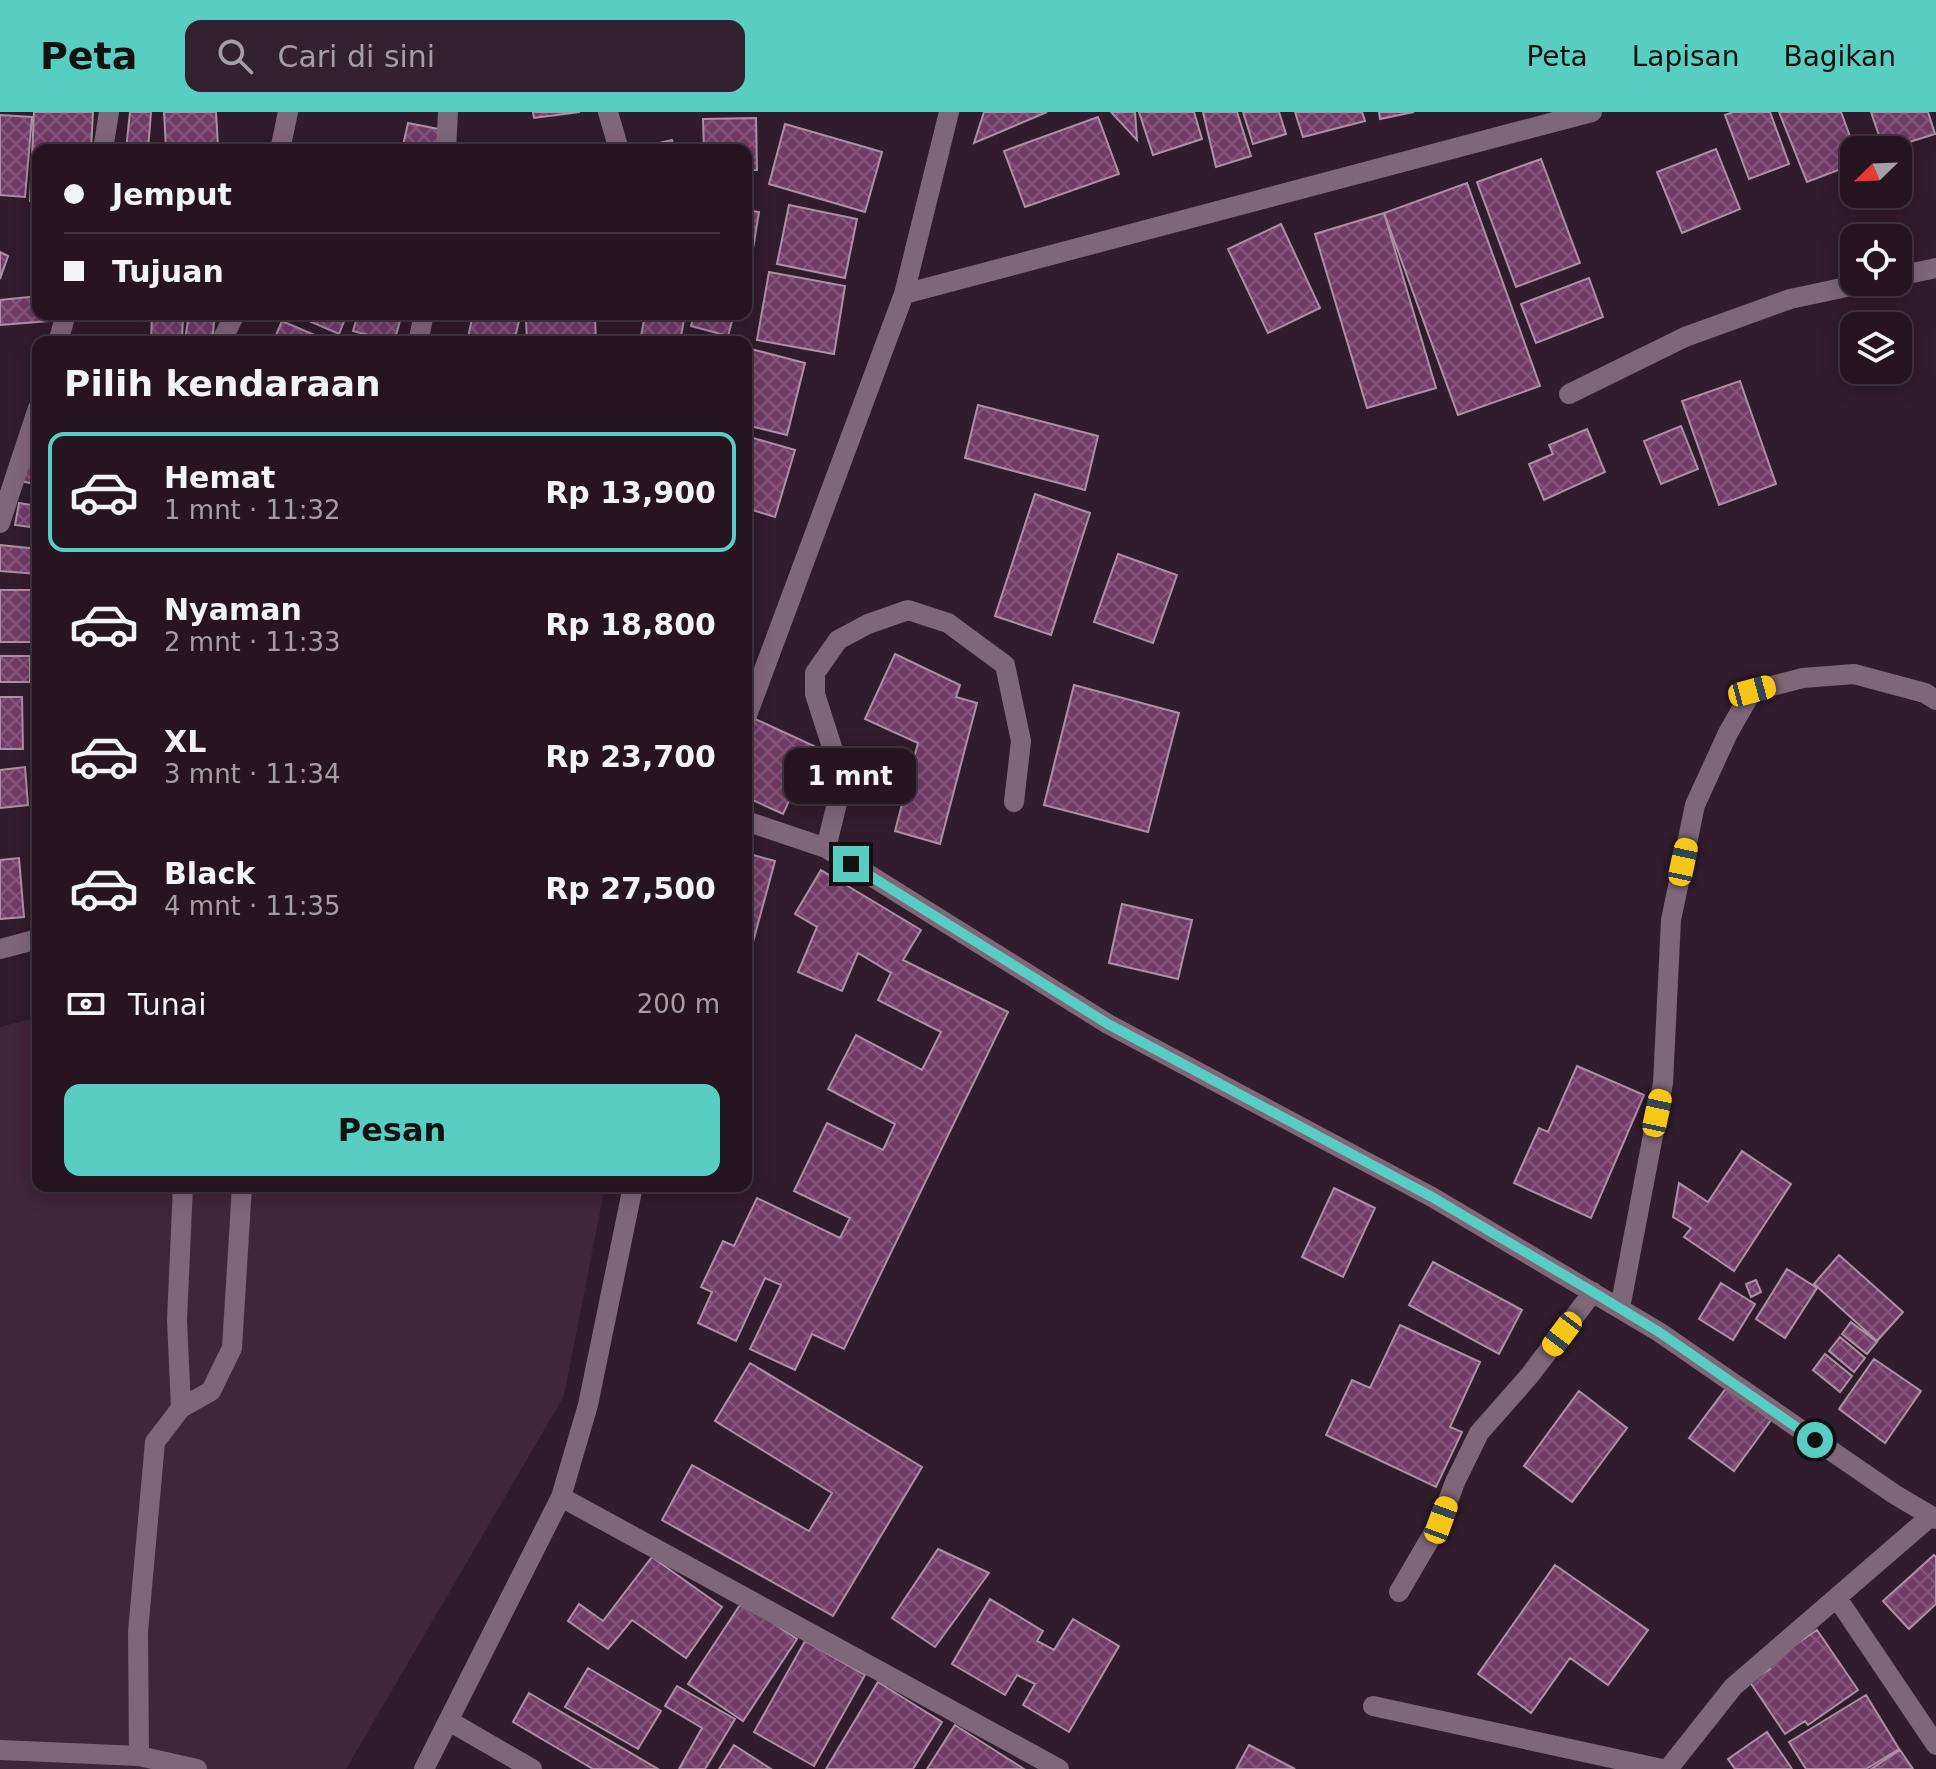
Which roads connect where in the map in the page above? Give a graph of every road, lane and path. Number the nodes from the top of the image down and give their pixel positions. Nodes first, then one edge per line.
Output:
1 (109, 112) edge
2 (288, 112) edge
3 (448, 112) edge
4 (608, 112) edge
5 (949, 112) edge
6 (1592, 112) edge
7 (104, 144) edge
8 (281, 144) edge
9 (446, 144) edge
10 (617, 144) edge
11 (1936, 268) edge
12 (1912, 273) edge
13 (1840, 288) edge
14 (904, 294) junction
15 (1569, 394) dead end
16 (32, 426) edge
17 (0, 523) edge
18 (1936, 700) edge
19 (752, 702) edge
20 (1014, 802) dead end
21 (752, 823) edge
22 (826, 848) junction
23 (32, 941) edge
24 (0, 949) edge
25 (183, 1192) edge
26 (242, 1192) edge
27 (632, 1192) edge
28 (1593, 1292) junction
29 (1620, 1308) junction
30 (181, 1408) junction
31 (561, 1497) junction
32 (1934, 1518) edge
33 (1399, 1592) dead end
34 (1837, 1598) junction
35 (1373, 1706) dead end
36 (449, 1721) junction
37 (1936, 1745) edge
38 (0, 1750) edge
39 (139, 1756) junction
40 (197, 1769) edge
41 (424, 1769) edge
42 (532, 1769) edge
43 (1059, 1769) edge
44 (1665, 1769) edge

1 - 7 street
2 - 8 street
3 - 9 street
4 - 10 street
5 - 14 street
6 - 14 street
11 - 12 street
13 - 15 street
14 - 19 street
16 - 17 street
18 - 29 street
20 - 22 street
21 - 22 street
22 - 28 street
23 - 24 street
25 - 30 street
26 - 30 street
27 - 31 street
28 - 29 street
28 - 33 street
29 - 32 street
30 - 39 street
31 - 36 street
31 - 43 street
32 - 34 street
34 - 37 street
34 - 44 street
35 - 44 street
36 - 41 street
36 - 42 street
38 - 39 street
39 - 40 street

